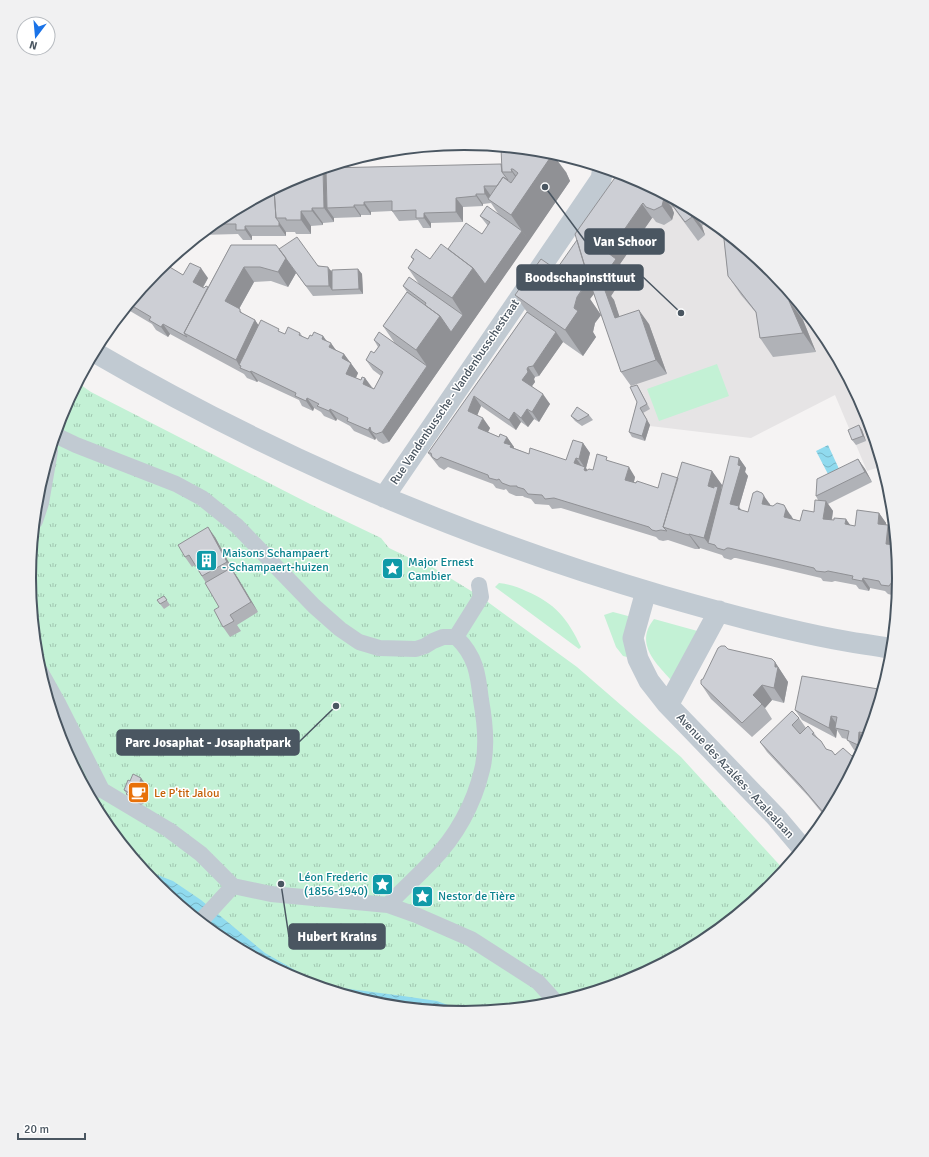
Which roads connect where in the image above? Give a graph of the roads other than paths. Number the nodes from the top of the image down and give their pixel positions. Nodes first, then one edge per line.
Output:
1 (602, 173) edge
2 (99, 355) edge
3 (60, 438) edge
4 (384, 497) junction
5 (479, 584) dead end
6 (646, 591) junction
7 (719, 611) junction
8 (456, 637) junction
9 (887, 648) edge
10 (52, 693) edge
11 (667, 704) junction
12 (91, 789) edge
13 (102, 790) junction
14 (800, 845) edge
15 (233, 886) junction
16 (388, 905) junction
17 (204, 918) edge
18 (552, 998) edge

1 - 4 street, Rue Vandenbussche - Vandenbusschestraat
2 - 4 street
3 - 8 street
4 - 6 street
5 - 8 street
6 - 7 street
6 - 11 street, Avenue des Azalées - Azalealaan
7 - 9 street
7 - 11 street, Avenue des Azalées - Azalealaan
8 - 16 street
10 - 13 street
11 - 14 street, Avenue des Azalées - Azalealaan
12 - 13 street
13 - 15 street
15 - 16 street
15 - 17 street
16 - 18 street

